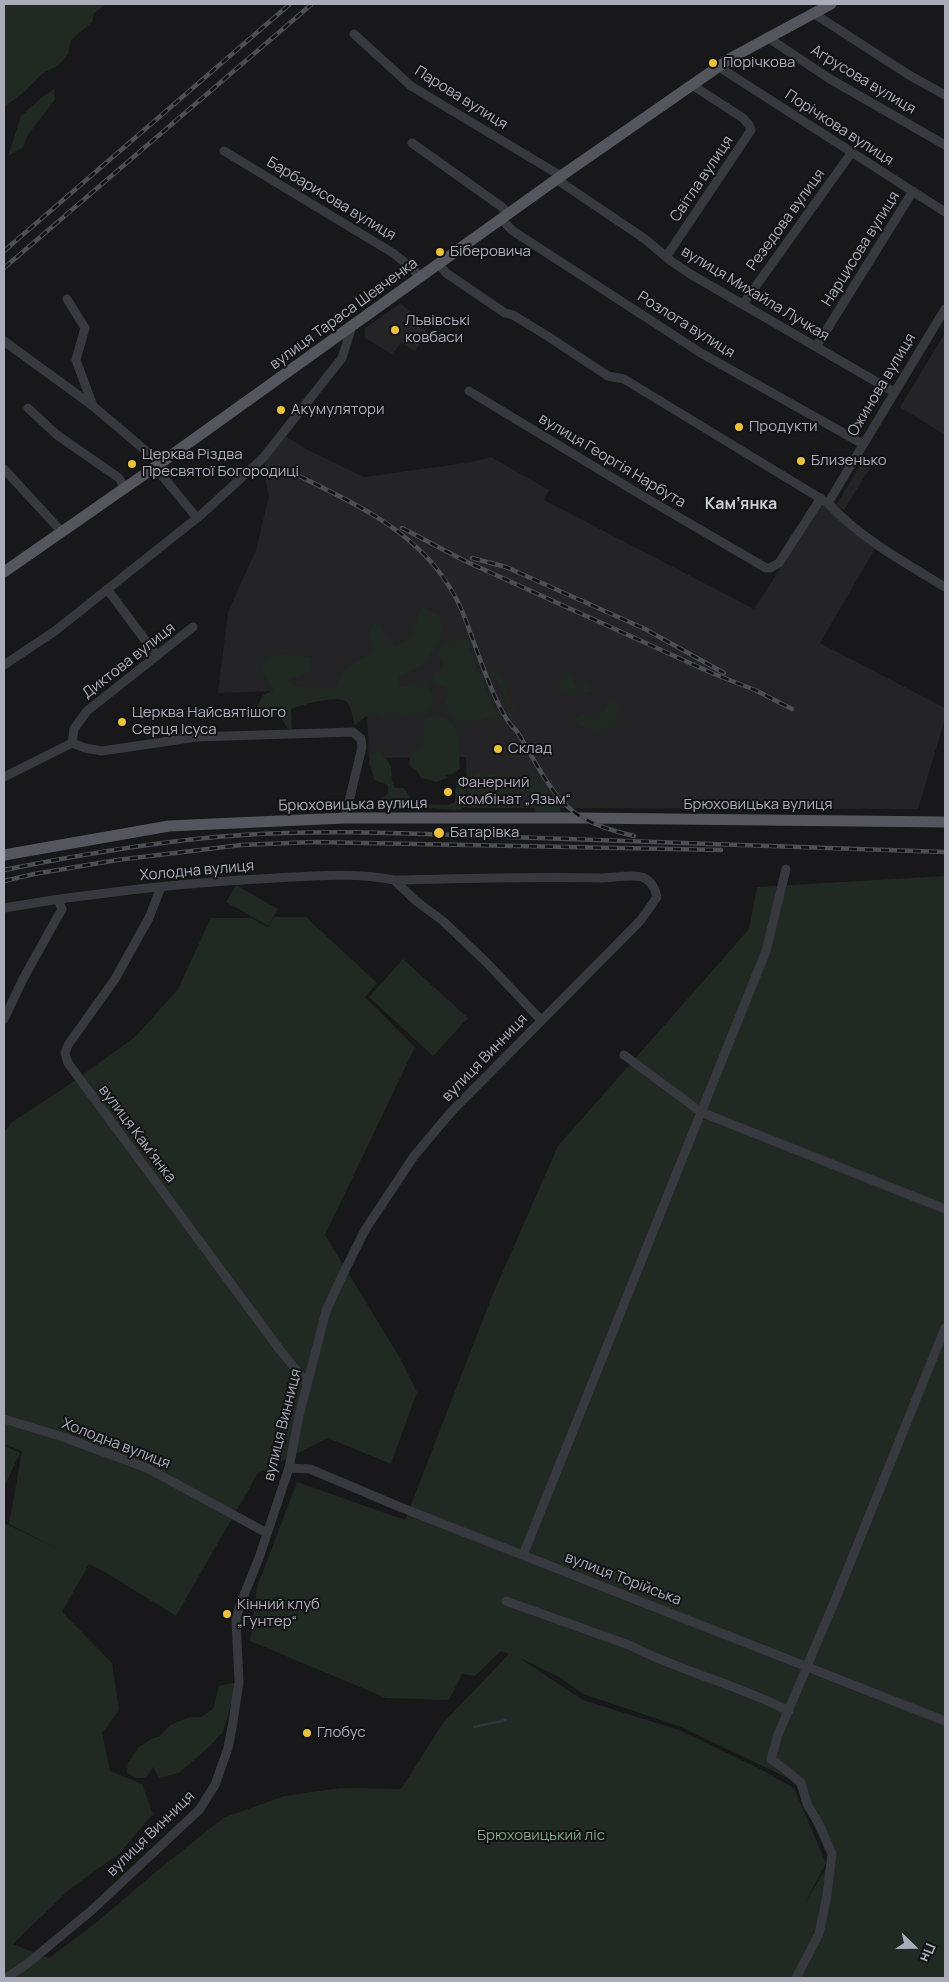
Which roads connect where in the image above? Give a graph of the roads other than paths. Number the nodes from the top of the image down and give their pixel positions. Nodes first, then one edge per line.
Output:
1 (831, 4) edge
2 (813, 12) junction
3 (354, 34) dead end
4 (767, 37) junction
5 (719, 66) junction
6 (692, 85) junction
7 (945, 95) edge
8 (412, 143) dead end
9 (945, 145) edge
10 (224, 150) dead end
11 (852, 152) junction
12 (559, 178) junction
13 (913, 191) junction
14 (945, 212) edge
15 (505, 217) junction
16 (666, 256) junction
17 (440, 264) junction
18 (420, 278) junction
19 (67, 299) dead end
20 (743, 304) junction
21 (945, 309) edge
22 (352, 326) junction
23 (4, 341) edge
24 (816, 347) junction
25 (469, 391) dead end
26 (894, 392) junction
27 (93, 406) junction
28 (28, 408) dead end
29 (863, 444) junction
30 (157, 466) junction
31 (4, 469) edge
32 (125, 488) junction
33 (824, 500) junction
34 (197, 518) junction
35 (62, 532) junction
36 (4, 572) edge
37 (945, 587) edge
38 (108, 589) junction
39 (193, 627) dead end
40 (157, 656) junction
41 (4, 665) edge
42 (72, 743) junction
43 (4, 777) edge
44 (345, 818) junction
45 (945, 822) edge
46 (4, 855) edge
47 (786, 869) dead end
48 (394, 880) junction
49 (161, 887) junction
50 (657, 897) joint
51 (58, 900) junction
52 (4, 908) edge
53 (4, 1019) edge
54 (541, 1020) junction
55 (624, 1055) dead end
56 (701, 1112) junction
57 (945, 1208) edge
58 (945, 1328) edge
59 (308, 1383) junction
60 (4, 1419) edge
61 (290, 1468) junction
62 (267, 1532) junction
63 (523, 1555) junction
64 (506, 1601) dead end
65 (807, 1666) junction
66 (789, 1711) junction
67 (945, 1721) edge
68 (6, 1978) edge
69 (796, 1978) edge

1 - 2 main road, вулиця Тараса Шевченка
2 - 4 main road, вулиця Тараса Шевченка
2 - 7 street
3 - 12 street, Парова вулиця
4 - 5 main road, вулиця Тараса Шевченка
4 - 9 street, Аґрусова вулиця
5 - 6 main road, вулиця Тараса Шевченка
5 - 11 street, Порічкова вулиця
6 - 12 main road, вулиця Тараса Шевченка
6 - 16 street, Світла вулиця
8 - 15 street, Розлога вулиця
10 - 18 street, Барбарисова вулиця
11 - 13 street, Порічкова вулиця
11 - 20 street, Резедова вулиця
12 - 15 main road, вулиця Тараса Шевченка
12 - 16 street, вулиця Михайла Лучкая
13 - 14 street, Порічкова вулиця
13 - 24 street, Нарцисова вулиця
15 - 17 main road, вулиця Тараса Шевченка
15 - 29 street, Розлога вулиця
16 - 20 street, вулиця Михайла Лучкая
17 - 18 main road, вулиця Тараса Шевченка
17 - 33 street
18 - 22 main road, вулиця Тараса Шевченка
19 - 27 street
20 - 24 street, вулиця Михайла Лучкая
21 - 26 street, Ожинова вулиця
22 - 30 main road, вулиця Тараса Шевченка
22 - 34 street
23 - 27 street
24 - 26 street, вулиця Михайла Лучкая
25 - 33 street, вулиця Георгія Нарбута
26 - 29 street, Ожинова вулиця
27 - 30 street
28 - 32 street
29 - 33 street, Ожинова вулиця
30 - 32 main road, вулиця Тараса Шевченка
30 - 34 street
31 - 35 street
32 - 35 main road, вулиця Тараса Шевченка
33 - 37 street
34 - 38 street
35 - 36 main road, вулиця Тараса Шевченка
38 - 40 street
38 - 41 street
39 - 40 street, Диктова вулиця
40 - 42 street, Диктова вулиця
42 - 43 street
42 - 44 street
44 - 45 main road, Брюховицька вулиця
44 - 46 main road, Брюховицька вулиця
47 - 56 street
48 - 49 street, Холодна вулиця
48 - 50 street, Холодна вулиця
48 - 54 street
49 - 51 street, Холодна вулиця
49 - 59 street, вулиця Камʼянка
50 - 54 street, вулиця Винниця
51 - 52 street, Холодна вулиця
51 - 53 street
54 - 59 street, вулиця Винниця
55 - 56 street
56 - 57 street
56 - 63 street
58 - 65 street
59 - 61 street, вулиця Винниця
60 - 62 street, Холодна вулиця
61 - 62 street, вулиця Винниця
61 - 63 street, вулиця Торійська
62 - 68 street, вулиця Винниця
63 - 65 street, вулиця Торійська
64 - 66 street
65 - 66 street
65 - 67 street, вулиця Торійська
66 - 69 street

